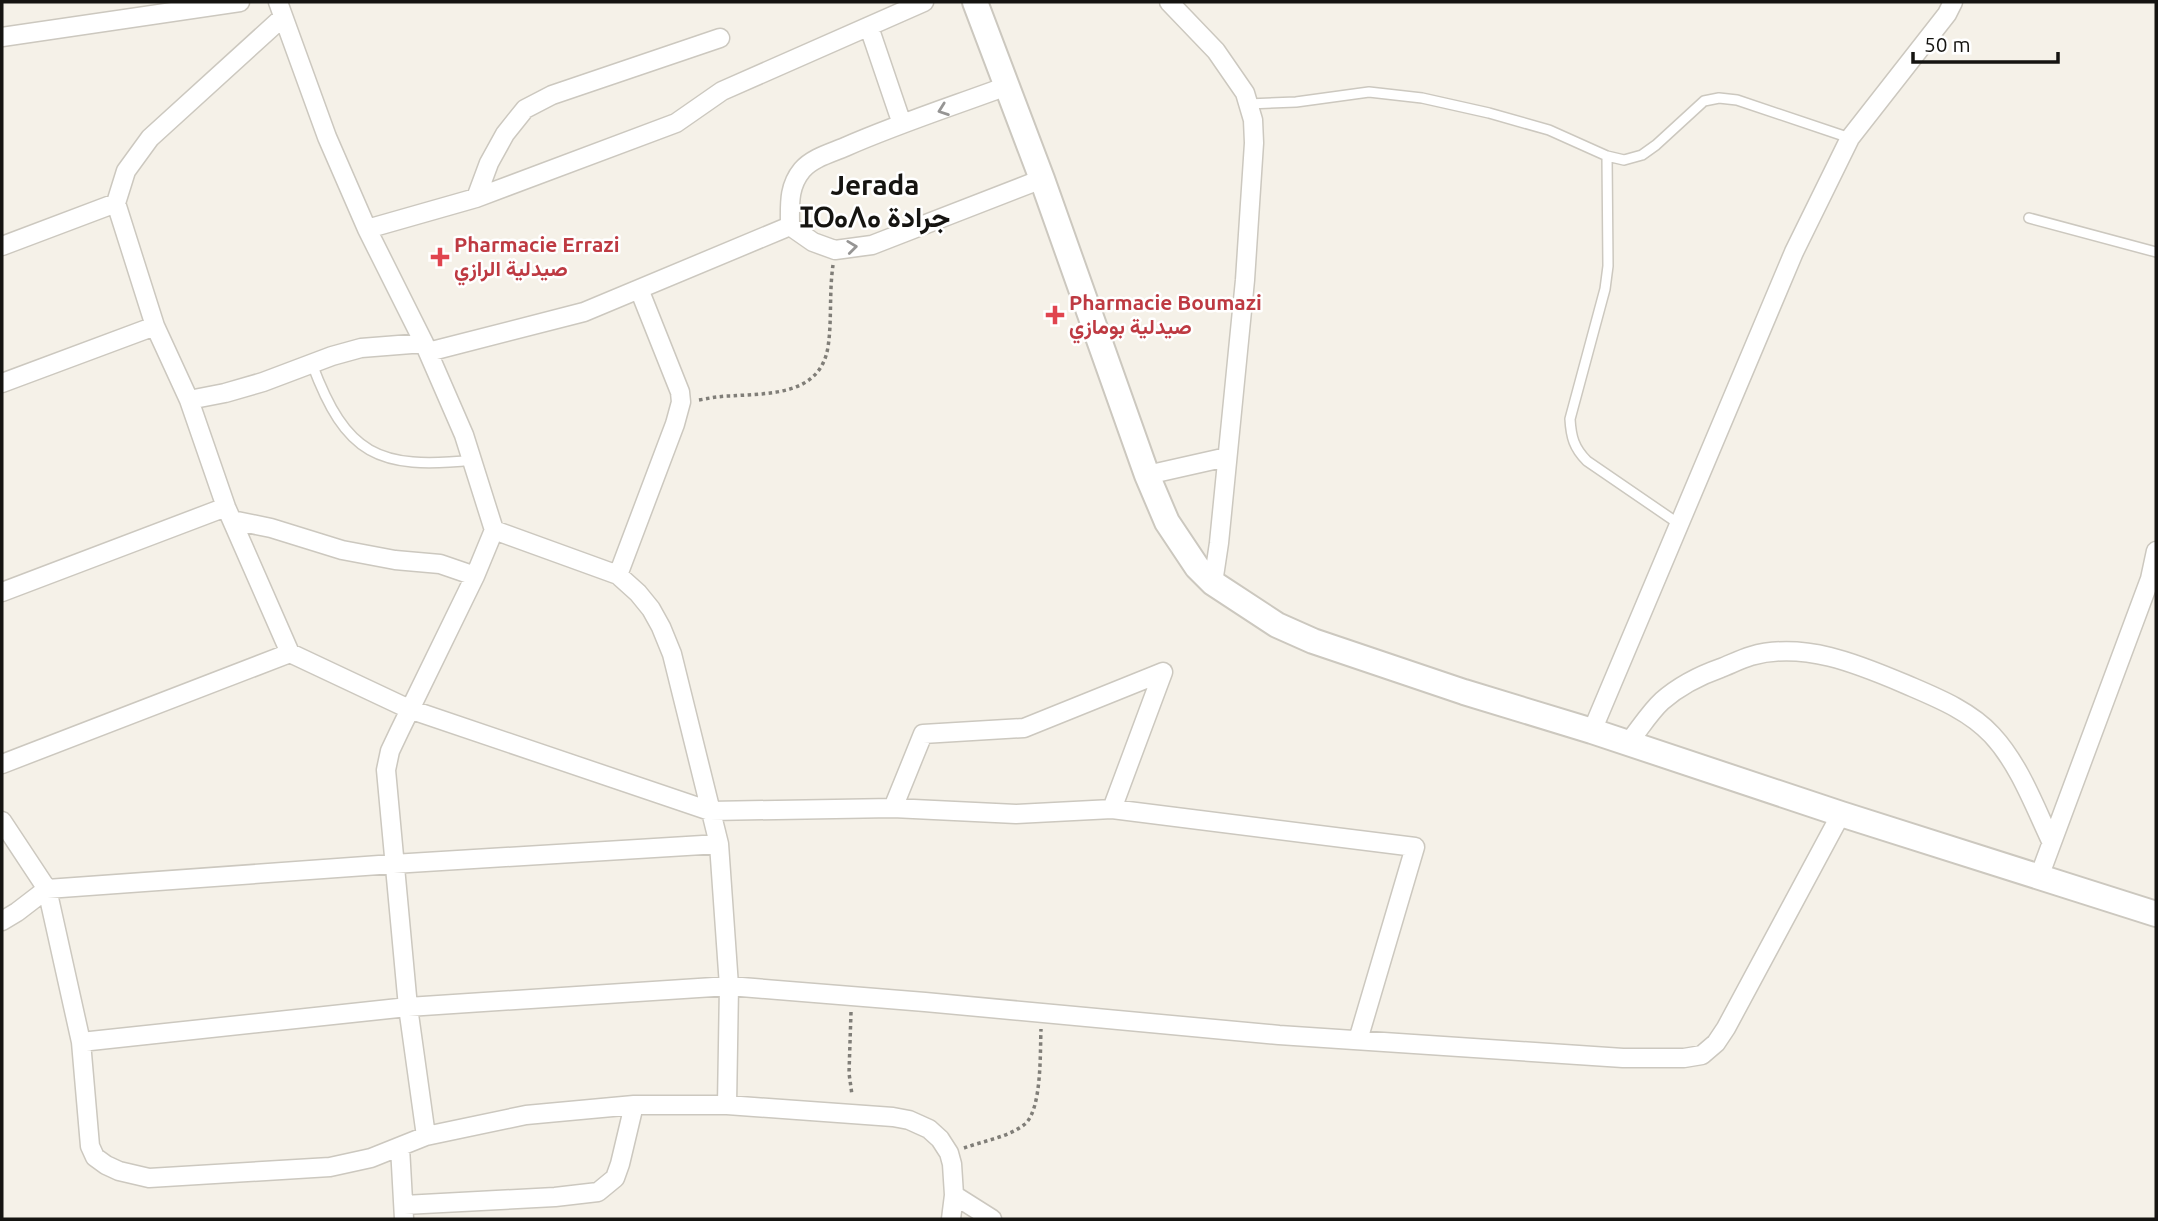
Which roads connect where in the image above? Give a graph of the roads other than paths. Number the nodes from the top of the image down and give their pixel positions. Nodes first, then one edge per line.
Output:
1 (240, 2) edge
2 (924, 2) edge
3 (975, 2) edge
4 (1170, 2) edge
5 (1953, 2) edge
6 (170, 6) edge
7 (281, 9) edge
8 (869, 26) junction
9 (2, 37) edge
10 (720, 38) dead end
11 (1007, 86) junction
12 (1248, 104) junction
13 (902, 124) junction
14 (1850, 138) junction
15 (1607, 156) junction
16 (1042, 179) junction
17 (476, 198) junction
18 (116, 203) junction
19 (2029, 218) dead end
20 (790, 226) junction
21 (367, 229) junction
22 (2, 246) edge
23 (2156, 251) edge
24 (639, 289) junction
25 (155, 326) junction
26 (426, 348) junction
27 (312, 364) junction
28 (2, 383) edge
29 (189, 400) junction
30 (1227, 457) junction
31 (472, 460) junction
32 (1147, 475) junction
33 (229, 514) junction
34 (1679, 524) junction
35 (494, 530) junction
36 (2156, 551) edge
37 (618, 575) junction
38 (475, 576) junction
39 (1213, 583) junction
40 (2, 592) edge
41 (290, 653) junction
42 (409, 709) junction
43 (1592, 731) junction
44 (1628, 743) junction
45 (2, 764) edge
46 (893, 808) junction
47 (1112, 809) junction
48 (710, 811) junction
49 (1841, 814) junction
50 (2, 821) edge
51 (2052, 841) junction
52 (719, 844) junction
53 (393, 864) junction
54 (2039, 877) junction
55 (47, 889) junction
56 (2156, 914) edge
57 (2, 921) edge
58 (729, 986) junction
59 (408, 1007) junction
60 (1358, 1040) junction
61 (81, 1042) junction
62 (634, 1105) junction
63 (727, 1105) junction
64 (426, 1136) junction
65 (400, 1147) junction
66 (954, 1195) junction
67 (404, 1212) edge
68 (951, 1219) edge
69 (992, 1219) edge

1 - 6 street
2 - 8 street
3 - 11 main road
4 - 12 street
5 - 14 street
6 - 9 street
7 - 18 street
7 - 21 street
8 - 13 street
8 - 17 street
10 - 17 street
11 -> 13 street
11 - 16 main road
12 - 15 lane
12 - 30 street
13 - 20 street
14 - 15 lane
14 - 34 street
15 - 34 lane
20 -> 16 street
16 - 32 main road
17 - 21 street
18 - 22 street
18 - 25 street
19 - 23 lane
20 - 24 street
21 - 26 street
24 - 26 street
24 - 37 street
25 - 28 street
25 - 29 street
26 - 27 street
26 - 31 street
27 - 29 street
27 - 31 lane
29 - 33 street
30 - 32 street
30 - 39 street
31 - 35 street
32 - 39 main road
33 - 38 street
33 - 40 street
33 - 41 street
34 - 43 street
35 - 37 street
35 - 38 street
36 - 51 street
37 - 48 street
38 - 42 street
39 - 43 main road
41 - 42 street
41 - 45 street
42 - 48 street
42 - 53 street
43 - 44 main road
44 - 49 main road
44 - 51 street
46 - 47 street
46 - 47 street
46 - 48 street
47 - 60 street
48 - 52 street
49 - 54 main road
49 - 60 street
50 - 55 street
51 - 54 street
52 - 53 street
52 - 58 street
53 - 55 street
53 - 59 street
54 - 56 main road
55 - 57 street
55 - 61 street
58 - 59 street
58 - 60 street
58 - 63 street
59 - 61 street
59 - 64 street
61 - 65 street
62 - 63 street
62 - 64 street
62 - 67 street
63 - 66 street
64 - 65 street
65 - 67 street
66 - 68 street
66 - 69 street

